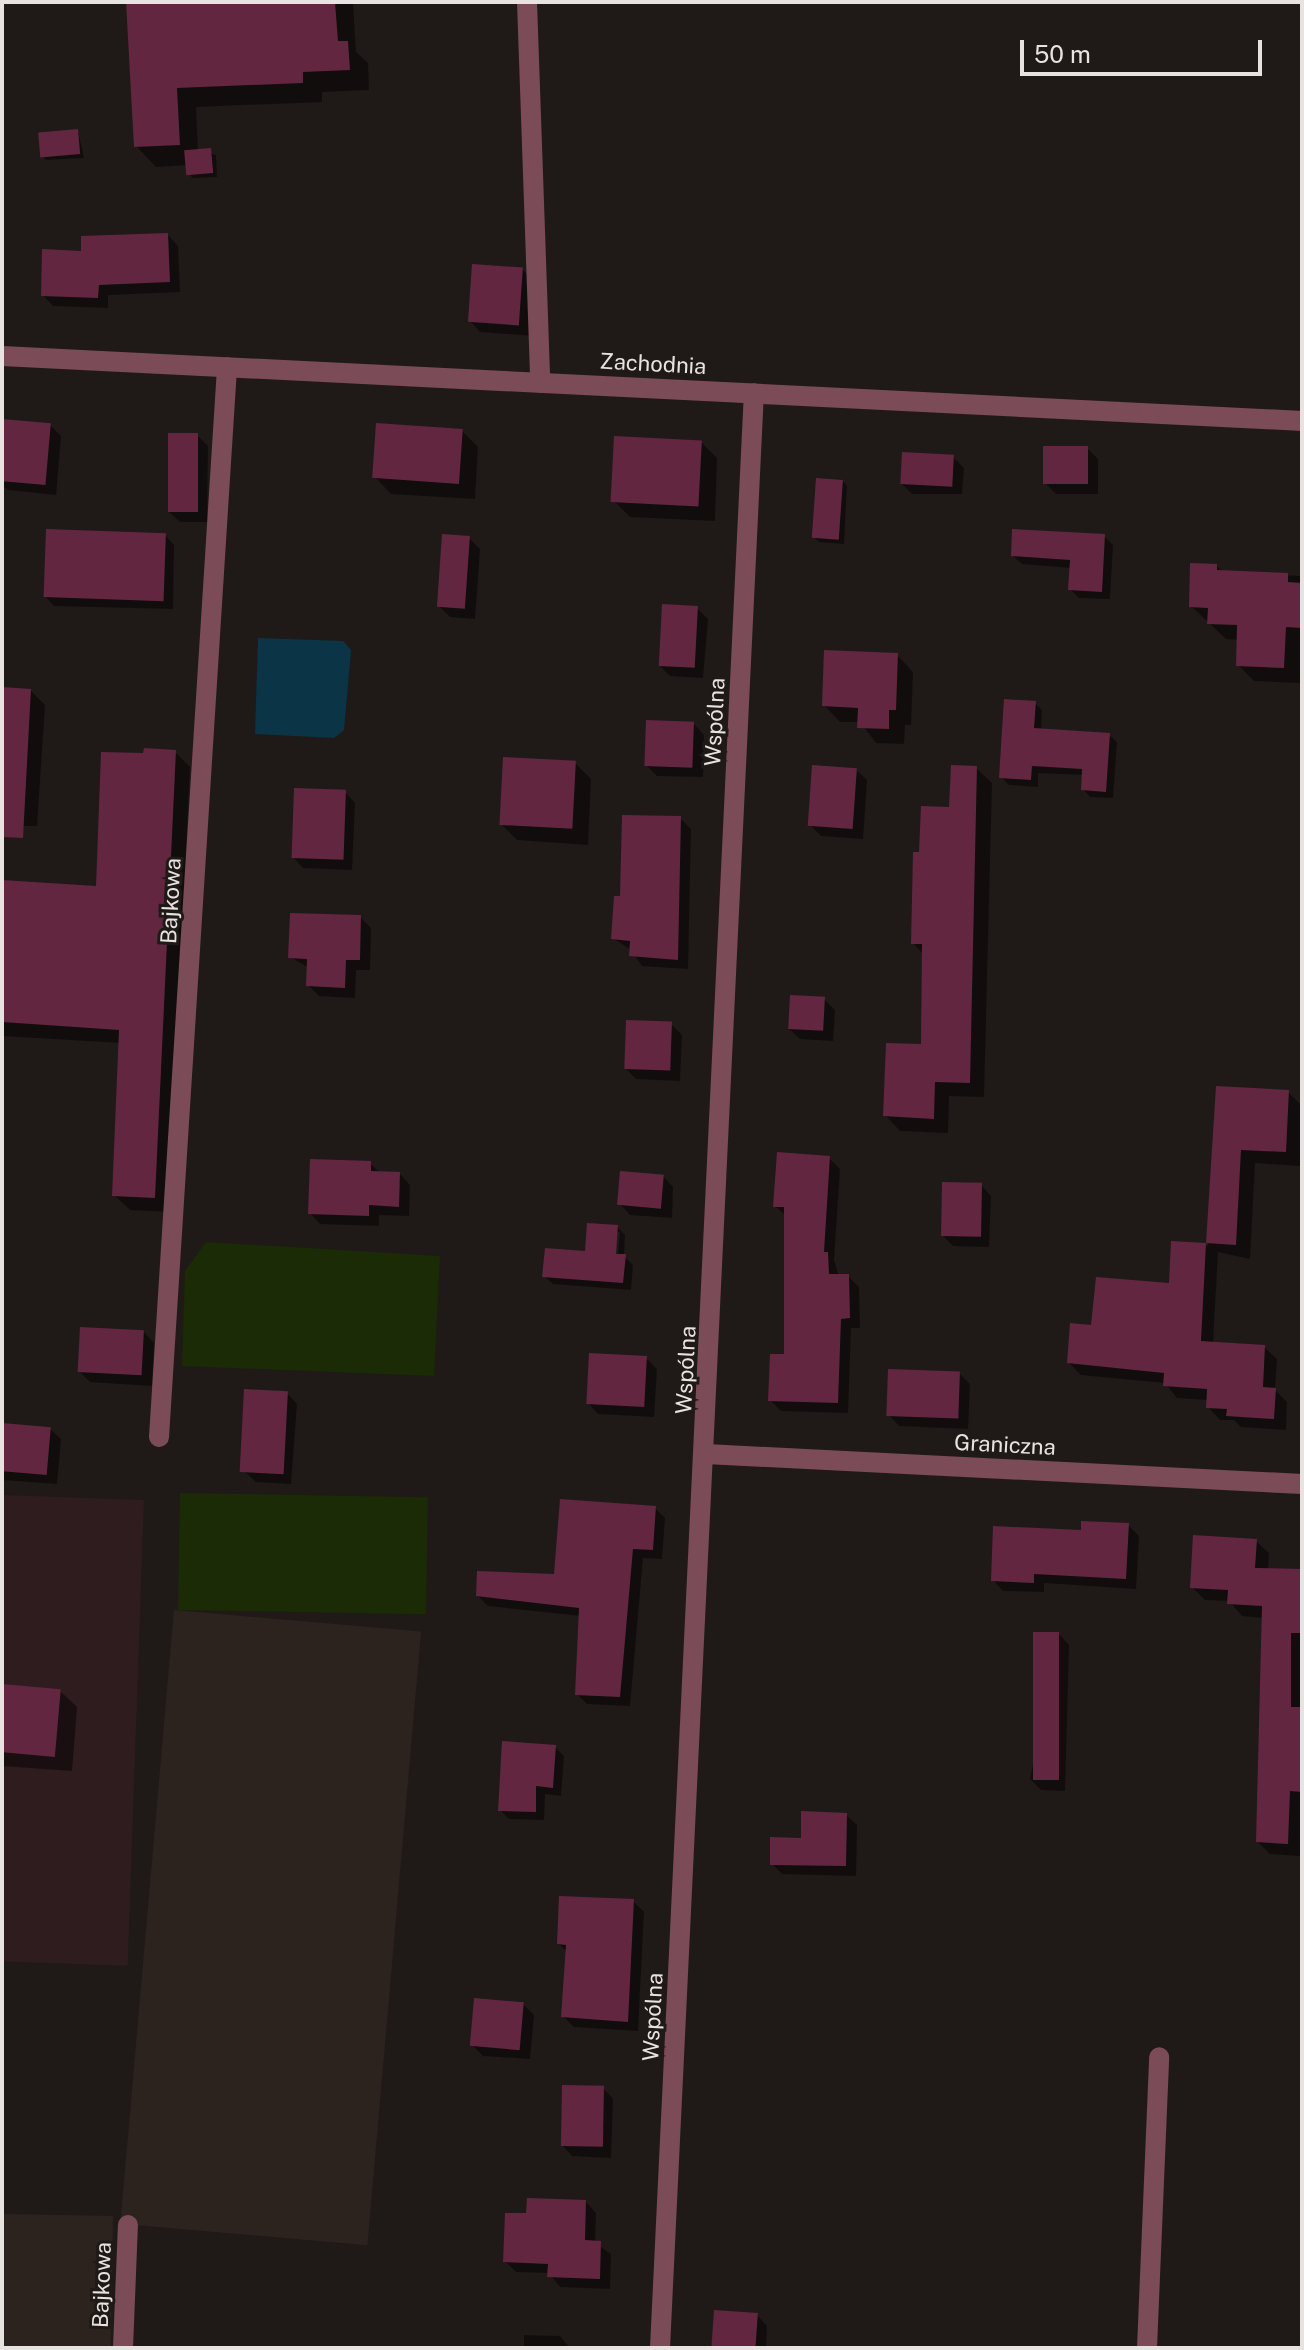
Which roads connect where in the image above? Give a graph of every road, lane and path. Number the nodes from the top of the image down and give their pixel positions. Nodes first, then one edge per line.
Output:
1 (527, 2) edge
2 (2, 356) edge
3 (227, 367) junction
4 (540, 383) junction
5 (754, 393) junction
6 (1302, 421) edge
7 (159, 1437) dead end
8 (706, 1454) junction
9 (1302, 1484) edge
10 (1159, 2057) dead end
11 (128, 2225) dead end
12 (123, 2348) edge
13 (660, 2348) edge
14 (1147, 2348) edge

1 - 4 street
2 - 3 street, Zachodnia
3 - 4 street, Zachodnia
3 - 7 street, Bajkowa
4 - 5 street, Zachodnia
5 - 6 street, Zachodnia
5 - 8 street, Wspólna
8 - 9 street, Graniczna
8 - 13 street, Wspólna
10 - 14 street
11 - 12 street, Bajkowa

